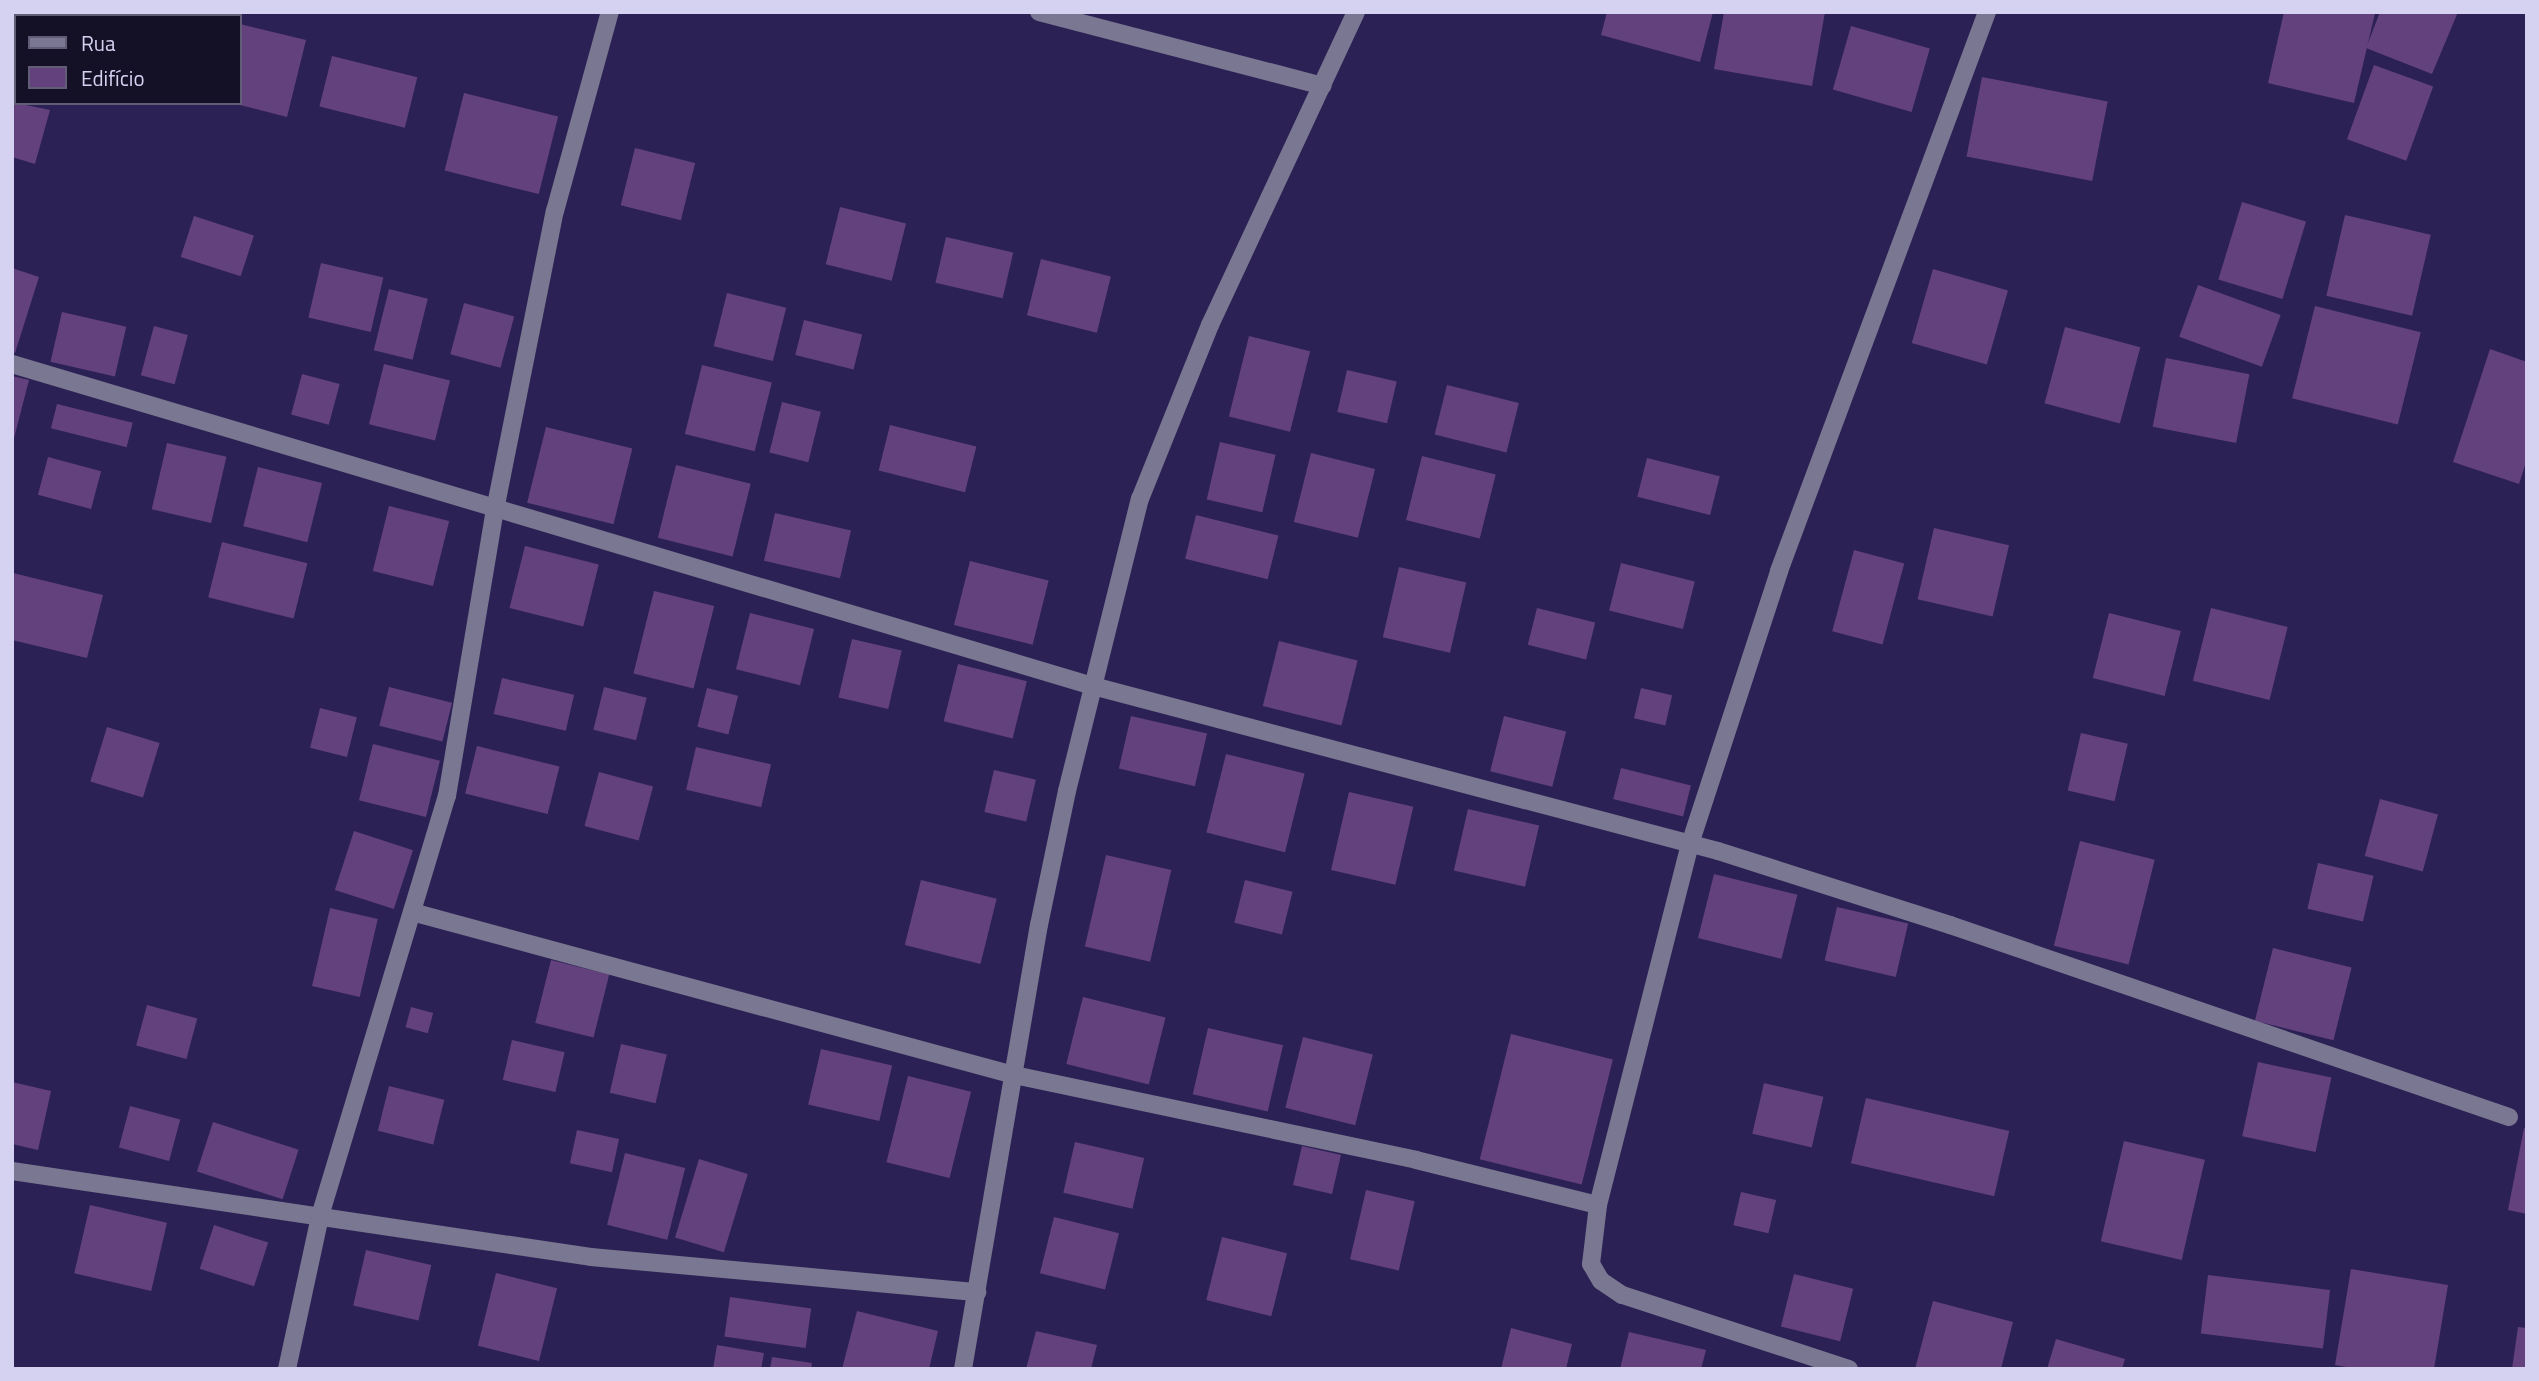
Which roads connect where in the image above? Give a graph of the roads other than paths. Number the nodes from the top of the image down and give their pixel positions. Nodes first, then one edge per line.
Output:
1 (610, 12) edge
2 (1040, 12) edge
3 (1356, 12) edge
4 (1987, 12) edge
5 (1323, 86) junction
6 (12, 364) edge
7 (495, 510) junction
8 (1093, 686) junction
9 (1690, 844) junction
10 (412, 912) junction
11 (1014, 1074) junction
12 (2509, 1117) dead end
13 (12, 1171) edge
14 (1598, 1205) junction
15 (320, 1216) junction
16 (976, 1292) junction
17 (288, 1369) edge
18 (963, 1369) edge
19 (1849, 1369) edge

1 - 7 street
2 - 5 street
3 - 5 street
4 - 9 street
5 - 8 street
6 - 7 street
7 - 8 street
7 - 10 street
8 - 9 street
8 - 11 street
9 - 12 street
9 - 14 street
10 - 11 street
10 - 15 street
11 - 14 street
11 - 16 street
13 - 15 street
14 - 19 street
15 - 16 street
15 - 17 street
16 - 18 street

